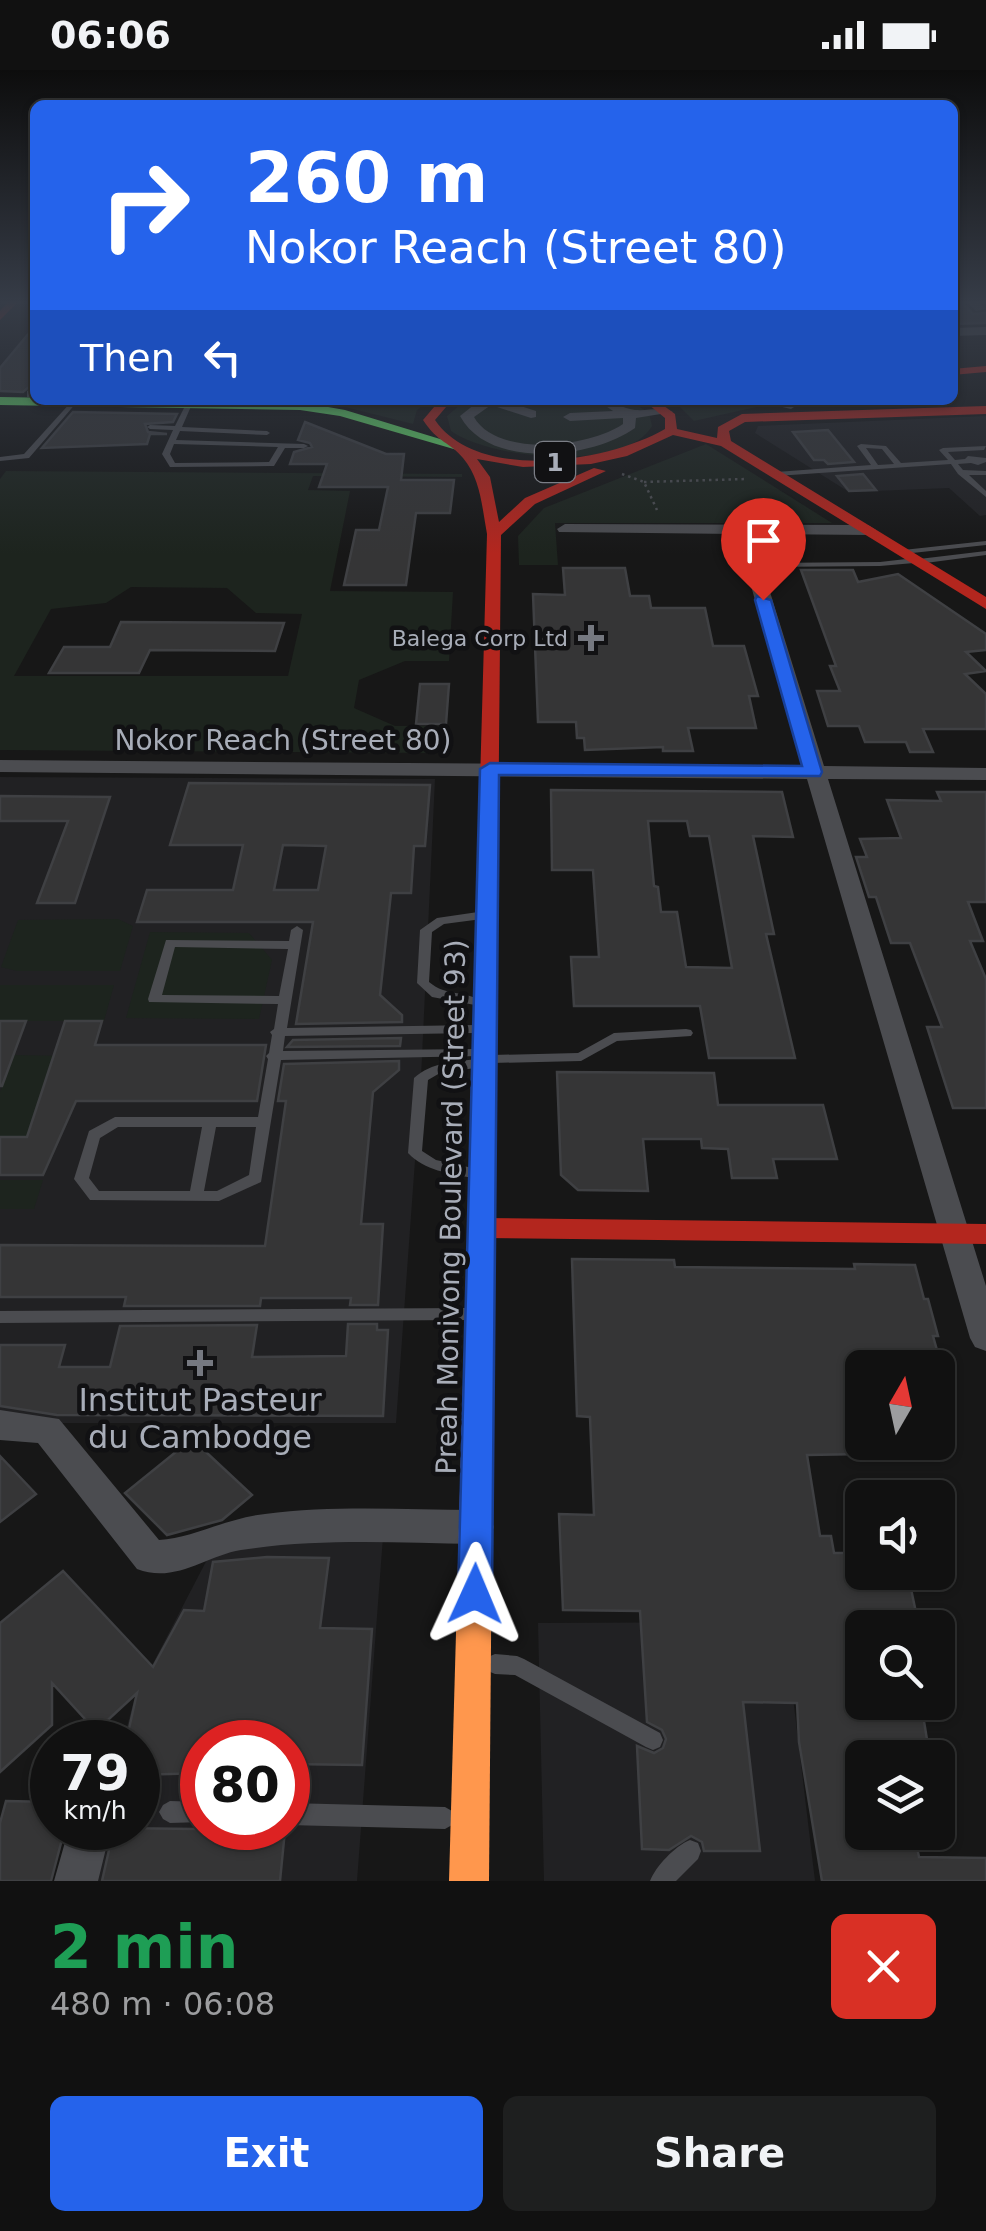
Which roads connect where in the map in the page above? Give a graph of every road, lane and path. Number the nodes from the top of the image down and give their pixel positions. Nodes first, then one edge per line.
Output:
1 (986, 388) edge
2 (958, 390) edge
3 (30, 392) edge
4 (0, 394) edge
5 (0, 402) edge
6 (30, 402) edge
7 (71, 405) edge
8 (178, 405) edge
9 (240, 405) edge
10 (440, 405) edge
11 (482, 405) edge
12 (501, 405) edge
13 (613, 405) edge
14 (806, 405) edge
15 (749, 409) edge
16 (986, 410) edge
17 (629, 414) junction
18 (570, 417) dead end
19 (664, 418) edge
20 (176, 427) junction
21 (150, 428) dead end
22 (266, 433) dead end
23 (970, 436) dead end
24 (170, 442) junction
25 (725, 442) junction
26 (282, 446) junction
27 (304, 446) dead end
28 (461, 448) junction
29 (964, 449) junction
30 (646, 450) junction
31 (518, 453) junction
32 (980, 457) edge
33 (0, 460) edge
34 (951, 462) junction
35 (899, 465) junction
36 (876, 466) junction
37 (986, 472) edge
38 (619, 474) dead end
39 (776, 474) junction
40 (963, 474) junction
41 (751, 479) dead end
42 (644, 482) junction
43 (986, 495) edge
44 (657, 511) dead end
45 (565, 529) dead end
46 (742, 529) junction
47 (868, 530) junction
48 (494, 534) junction
49 (986, 542) edge
50 (986, 554) edge
51 (912, 558) junction
52 (753, 565) junction
53 (986, 604) edge
54 (0, 766) edge
55 (490, 769) junction
56 (813, 772) junction
57 (986, 774) edge
58 (486, 915) junction
59 (283, 1000) junction
60 (486, 1002) junction
61 (485, 1029) junction
62 (277, 1032) junction
63 (686, 1033) dead end
64 (273, 1056) junction
65 (485, 1058) junction
66 (210, 1122) junction
67 (264, 1122) junction
68 (482, 1176) junction
69 (196, 1195) junction
70 (481, 1228) junction
71 (970, 1234) edge
72 (480, 1314) junction
73 (0, 1317) edge
74 (986, 1338) edge
75 (0, 1425) edge
76 (476, 1527) junction
77 (474, 1661) junction
78 (654, 1740) dead end
79 (170, 1812) dead end
80 (180, 1812) edge
81 (310, 1815) edge
82 (471, 1819) junction
83 (84, 1850) edge
84 (690, 1851) dead end
85 (76, 1881) edge
86 (470, 1881) edge
87 (662, 1881) edge

1 - 2 main road
3 - 4 main road
5 - 6 main road
7 - 33 lane
8 - 20 lane
9 - 28 main road
10 - 28 main road, Preah Monivong Boulevard (Street 93)
11 - 31 street
12 - 31 street
13 - 17 street
14 - 15 main road
15 - 16 main road
15 - 19 main road
15 - 25 main road
17 - 18 street
17 - 19 street
17 - 31 street
19 - 25 main road
19 - 30 main road, 1
20 - 21 lane
20 - 22 lane
20 - 24 lane
23 - 32 lane
24 - 26 lane
24 - 26 lane
25 - 39 main road
26 - 27 lane
28 - 31 main road, 1
28 - 48 main road, Preah Monivong Boulevard (Street 93)
29 - 32 lane
29 - 32 lane
29 - 34 lane
30 - 31 main road, 1
30 - 48 main road, 1
32 - 34 lane
32 - 37 lane
34 - 35 lane
34 - 40 lane
35 - 36 lane
35 - 36 lane
36 - 39 lane
37 - 40 lane
38 - 42 path
39 - 47 main road
40 - 43 lane
41 - 42 path
42 - 44 path
45 - 46 street
46 - 47 street
46 - 52 street
47 - 51 main road
48 - 55 main road, Preah Monivong Boulevard (Street 93)
49 - 51 lane
50 - 51 lane
51 - 52 lane
51 - 53 main road
52 - 56 street
54 - 55 street, Nokor Reach (Street 80)
55 - 56 street, Nokor Reach (Street 80)
55 - 58 main road, Preah Monivong Boulevard (Street 93)
56 - 57 street, Nokor Reach (Street 80)
56 - 71 street
58 - 60 main road, Preah Monivong Boulevard (Street 93)
58 - 60 lane
59 - 59 lane
59 - 62 lane
60 - 61 main road, Preah Monivong Boulevard (Street 93)
61 - 62 lane
61 - 65 main road, Preah Monivong Boulevard (Street 93)
62 - 64 lane
63 - 65 lane
64 - 65 lane
64 - 67 lane
65 - 68 main road, Preah Monivong Boulevard (Street 93)
65 - 68 lane
66 - 67 lane
66 - 69 lane
66 - 69 lane
67 - 69 lane
68 - 70 main road, Preah Monivong Boulevard (Street 93)
70 - 71 main road
70 - 72 main road, Preah Monivong Boulevard (Street 93)
71 - 74 street
72 - 73 lane
72 - 76 main road, Preah Monivong Boulevard (Street 93)
75 - 76 street
76 - 77 main road, Preah Monivong Boulevard (Street 93)
77 - 78 lane
77 - 82 main road, Preah Monivong Boulevard (Street 93)
79 - 80 lane
81 - 82 lane
82 - 86 main road, Preah Monivong Boulevard (Street 93)
83 - 85 street
84 - 87 lane

